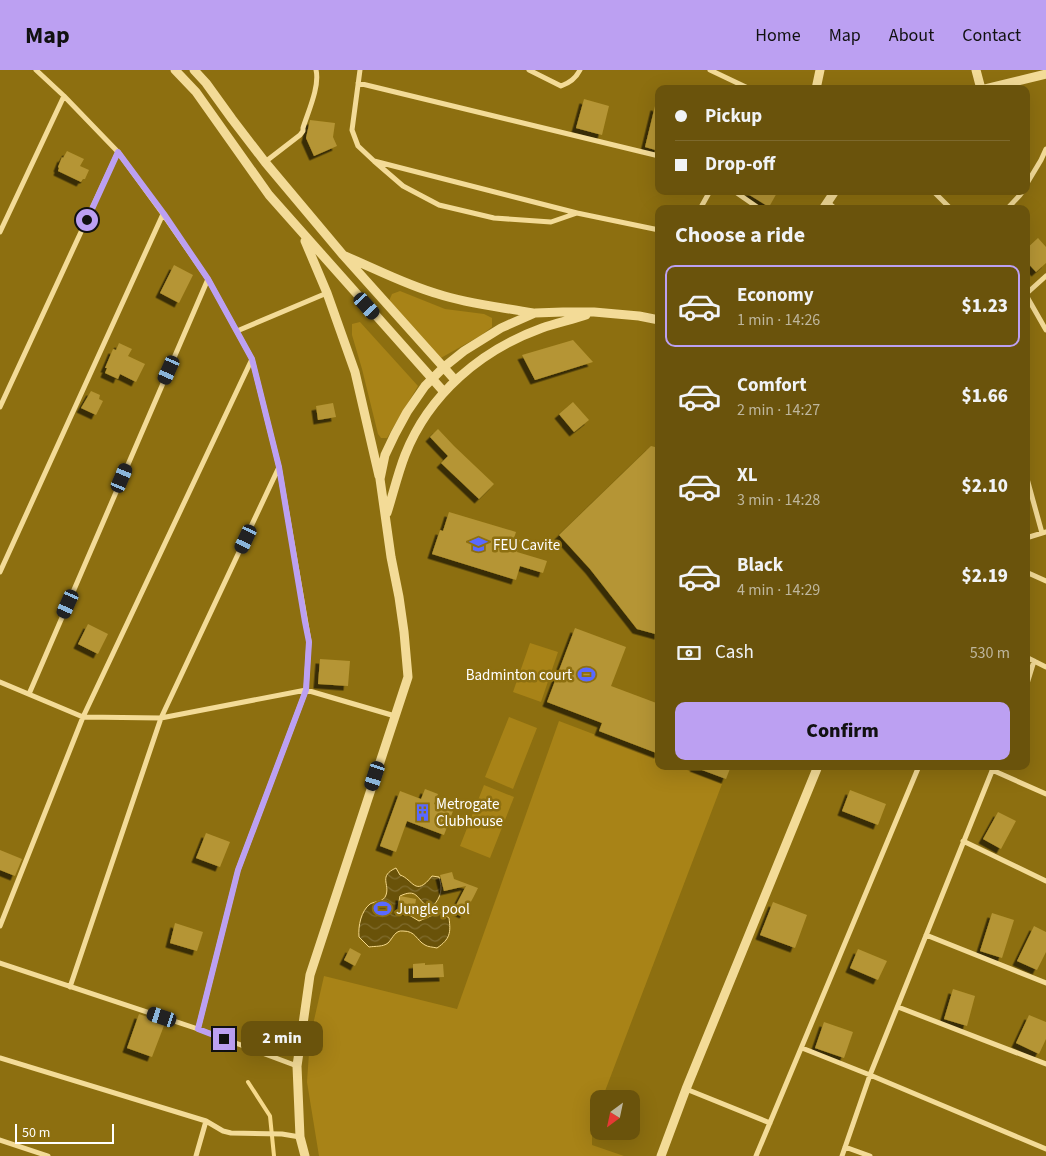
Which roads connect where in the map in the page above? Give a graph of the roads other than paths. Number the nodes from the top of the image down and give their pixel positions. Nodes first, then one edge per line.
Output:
1 (36, 70) edge
2 (175, 70) edge
3 (194, 70) edge
4 (316, 70) edge
5 (360, 70) edge
6 (529, 70) edge
7 (580, 70) edge
8 (710, 70) edge
9 (820, 70) edge
10 (976, 70) edge
11 (1046, 74) edge
12 (358, 83) junction
13 (742, 85) edge
14 (817, 85) edge
15 (981, 85) edge
16 (999, 85) edge
17 (64, 96) junction
18 (1046, 149) edge
19 (118, 152) junction
20 (655, 155) edge
21 (374, 161) junction
22 (265, 162) junction
23 (1030, 179) edge
24 (740, 195) edge
25 (937, 195) edge
26 (1021, 195) edge
27 (754, 205) edge
28 (947, 205) edge
29 (1011, 205) edge
30 (577, 213) junction
31 (164, 214) junction
32 (655, 229) edge
33 (0, 232) edge
34 (302, 234) junction
35 (343, 255) junction
36 (1046, 276) edge
37 (208, 279) junction
38 (1030, 291) edge
39 (327, 293) junction
40 (1030, 302) edge
41 (594, 312) junction
42 (535, 313) junction
43 (655, 319) edge
44 (1046, 330) edge
45 (237, 331) junction
46 (252, 359) junction
47 (444, 367) junction
48 (431, 379) junction
49 (455, 380) junction
50 (444, 392) junction
51 (0, 407) edge
52 (279, 467) junction
53 (380, 479) junction
54 (1030, 488) edge
55 (386, 516) junction
56 (1044, 532) edge
57 (1030, 537) edge
58 (0, 572) edge
59 (1030, 574) edge
60 (1046, 581) edge
61 (1030, 660) edge
62 (1034, 661) junction
63 (1046, 667) edge
64 (1030, 674) edge
65 (0, 682) edge
66 (306, 690) junction
67 (28, 694) junction
68 (395, 716) junction
69 (83, 718) junction
70 (162, 718) junction
71 (816, 770) edge
72 (917, 770) edge
73 (992, 770) edge
74 (997, 770) edge
75 (1046, 794) edge
76 (963, 841) junction
77 (1046, 881) edge
78 (0, 926) edge
79 (926, 935) junction
80 (0, 963) edge
81 (1046, 983) edge
82 (70, 987) junction
83 (898, 1007) junction
84 (198, 1029) junction
85 (802, 1048) junction
86 (0, 1058) edge
87 (1046, 1064) edge
88 (297, 1066) junction
89 (870, 1075) junction
90 (686, 1089) junction
91 (206, 1121) junction
92 (770, 1123) junction
93 (300, 1137) junction
94 (0, 1140) edge
95 (845, 1147) junction
96 (1046, 1150) edge
97 (40, 1155) edge
98 (48, 1156) edge
99 (196, 1156) edge
100 (305, 1156) edge
101 (661, 1156) edge
102 (756, 1156) edge
103 (842, 1156) edge
104 (870, 1156) edge

1 - 17 street
2 - 34 street
3 - 22 street
4 - 22 street
5 - 12 street
6 - 7 street
8 - 13 street
9 - 14 street
10 - 15 street
11 - 16 street
12 - 20 street
12 - 21 street
17 - 19 street
17 - 33 street
18 - 23 street
19 - 31 street
19 - 51 street
21 - 30 street
21 - 30 street
22 - 35 street
24 - 27 street
25 - 28 street
26 - 29 street
30 - 32 street
31 - 37 street
31 - 58 street
34 - 39 street
34 - 48 street
35 - 42 street
35 - 47 street
36 - 38 street
37 - 45 street
37 - 67 street
39 - 45 street
39 - 53 street
40 - 44 street
41 - 42 street
41 - 43 street
41 - 49 street
42 - 47 street
45 - 46 street
46 - 52 street
46 - 69 street
47 - 48 street
47 - 49 street
48 - 50 street
48 - 53 street
49 - 50 street
50 - 55 street
52 - 66 street
52 - 70 street
53 - 55 street
54 - 56 street
55 - 68 street
56 - 57 street
59 - 60 street
61 - 62 street
62 - 63 street
62 - 64 street
65 - 67 street
66 - 68 street
66 - 70 street
66 - 84 street
67 - 69 street
68 - 88 street
69 - 70 street
69 - 78 street
70 - 82 street
71 - 90 street
72 - 85 street
73 - 76 street
74 - 75 street
76 - 77 street
76 - 79 street
79 - 81 street
79 - 83 street
80 - 82 street
82 - 84 street
83 - 87 street
83 - 89 street
84 - 88 street
85 - 89 street
85 - 92 street
86 - 91 street
88 - 93 street
89 - 95 street
89 - 96 street
90 - 92 street
90 - 101 street
91 - 93 street
91 - 99 street
92 - 102 street
93 - 100 street
94 - 97 street
95 - 103 street
95 - 104 street
97 - 98 street

